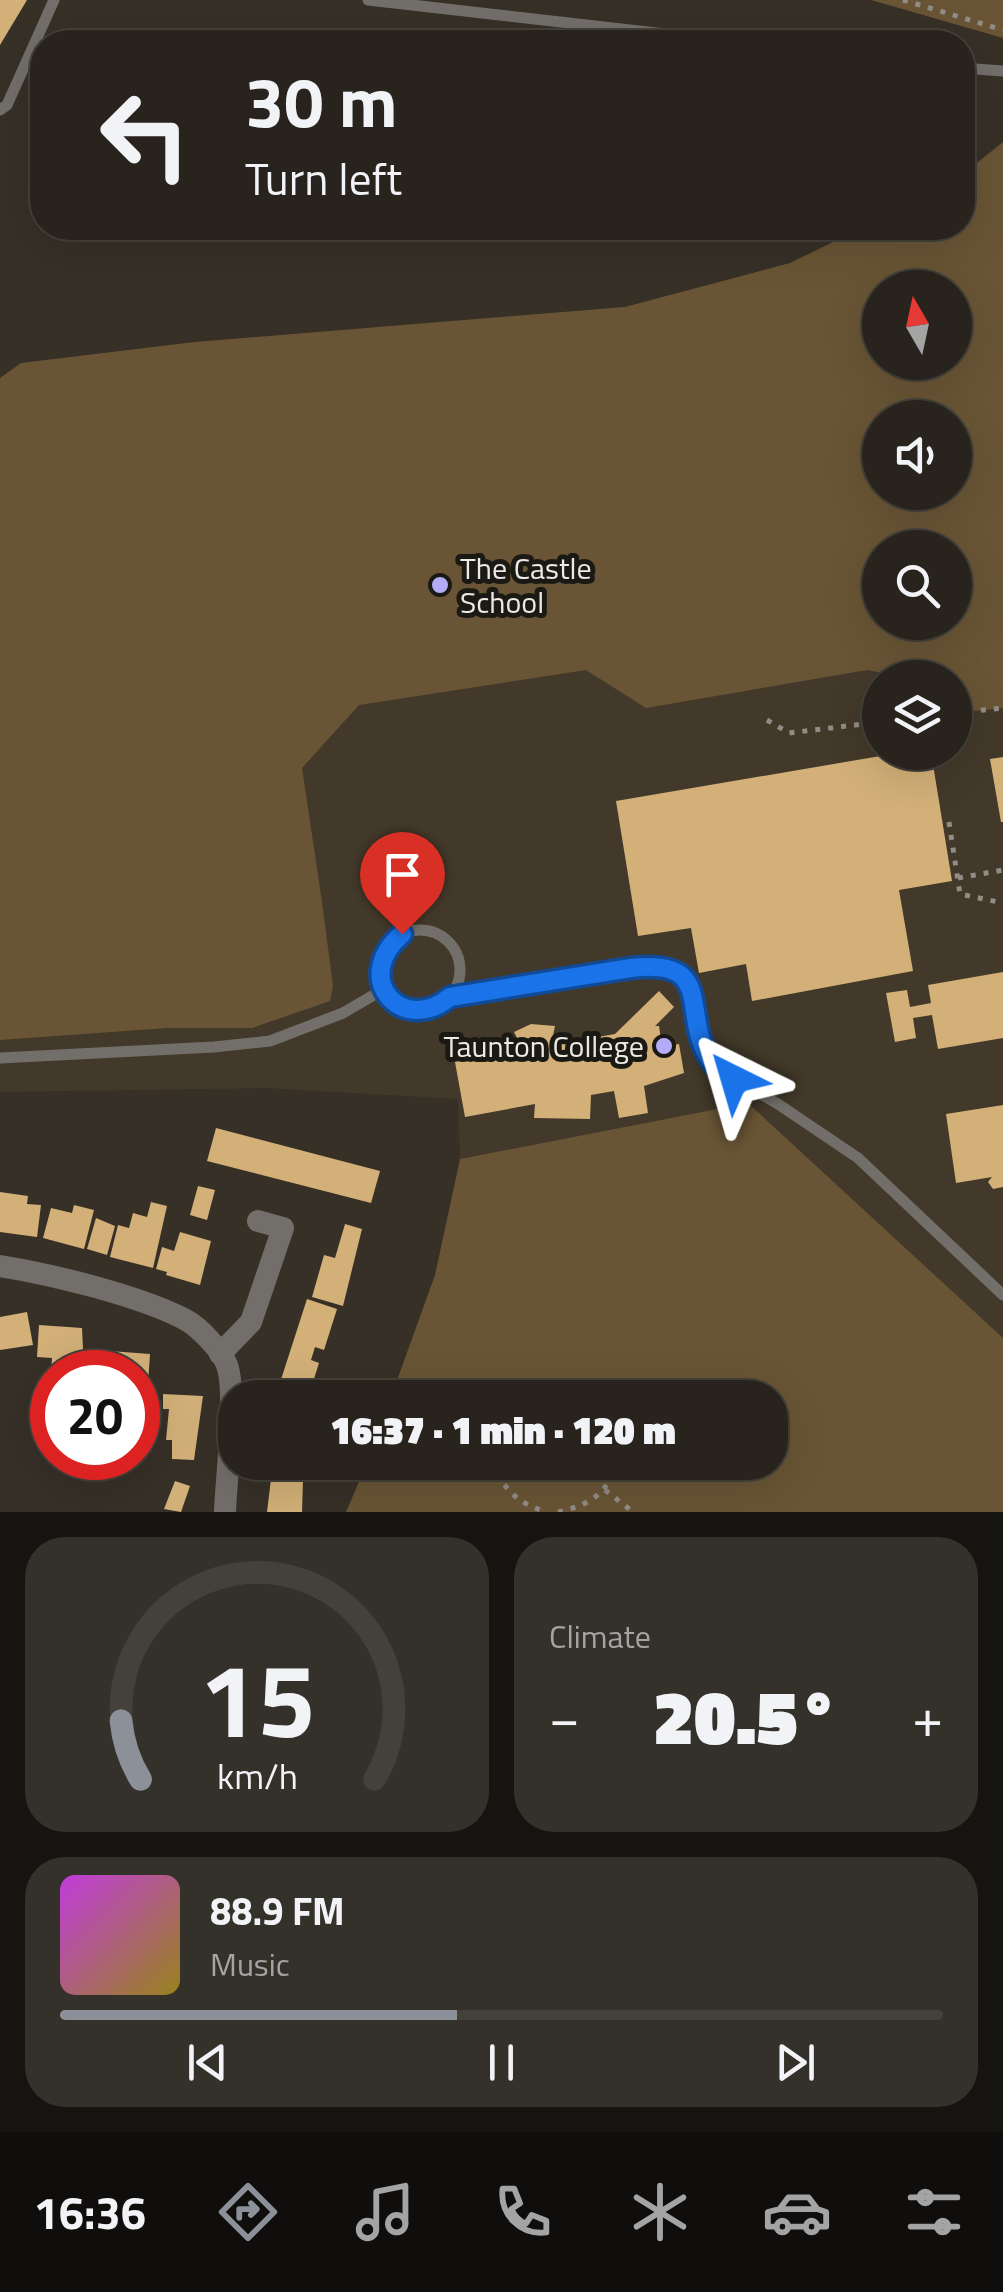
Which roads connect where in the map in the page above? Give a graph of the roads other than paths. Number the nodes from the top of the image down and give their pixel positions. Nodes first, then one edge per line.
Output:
1 (54, 0) edge
2 (368, 0) edge
3 (40, 30) edge
4 (630, 30) edge
5 (30, 52) edge
6 (975, 69) edge
7 (1003, 71) edge
8 (0, 110) edge
9 (384, 989) junction
10 (450, 997) junction
11 (0, 1058) edge
12 (258, 1221) dead end
13 (0, 1266) edge
14 (1003, 1295) edge
15 (220, 1354) junction
16 (225, 1512) edge

1 - 3 lane
2 - 4 lane
5 - 8 lane
6 - 7 lane
9 - 10 lane
9 - 10 lane
9 - 11 lane
10 - 14 lane
12 - 15 street
13 - 15 street
15 - 16 street

